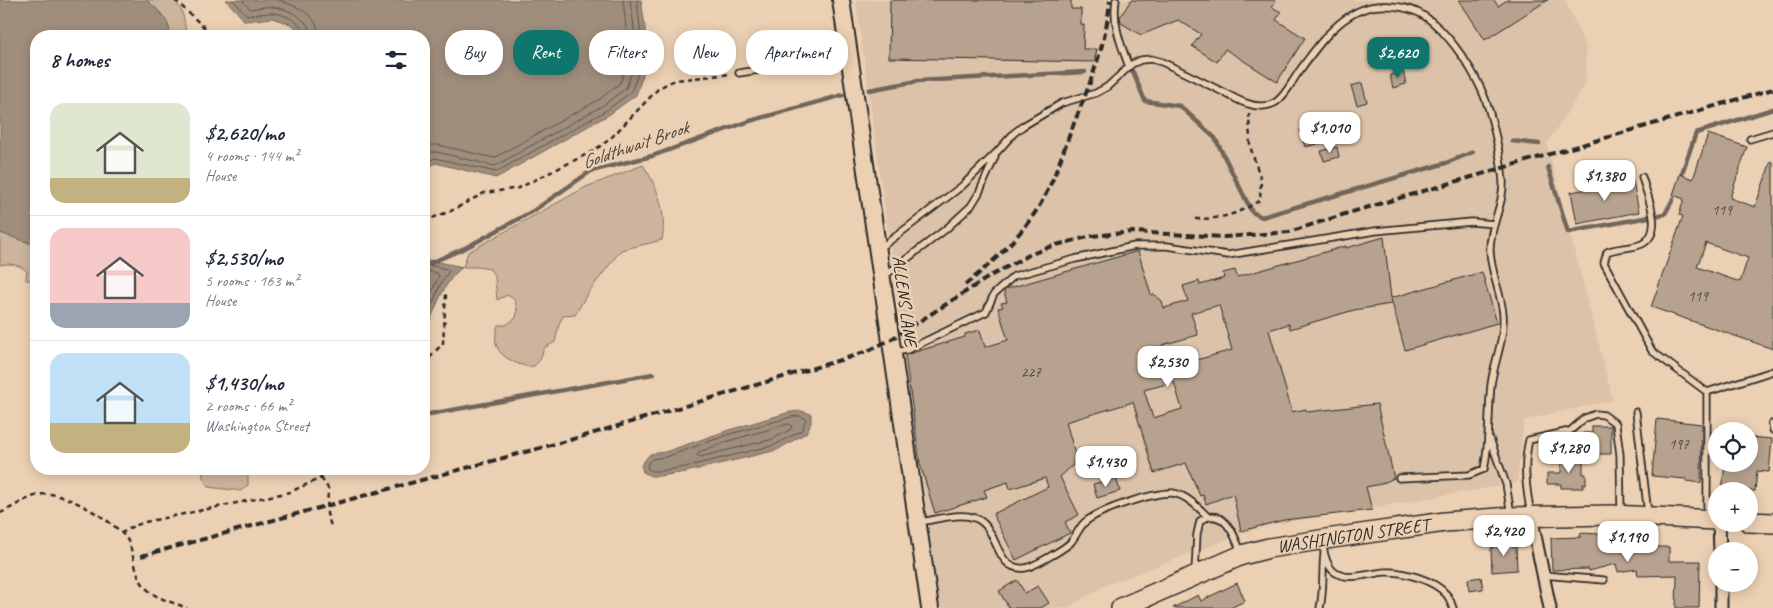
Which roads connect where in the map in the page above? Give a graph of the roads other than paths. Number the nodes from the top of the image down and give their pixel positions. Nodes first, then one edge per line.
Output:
1 (841, 0) edge
2 (1116, 0) edge
3 (1392, 3) edge
4 (850, 59) junction
5 (1129, 66) junction
6 (739, 73) road end
7 (1773, 132) edge
8 (1750, 139) dead end
9 (996, 153) junction
10 (1642, 177) dead end
11 (1494, 224) junction
12 (877, 250) junction
13 (881, 278) junction
14 (892, 352) junction
15 (1773, 371) edge
16 (1707, 392) junction
17 (1636, 412) dead end
18 (1489, 435) junction
19 (1399, 478) dead end
20 (1712, 482) edge
21 (1622, 515) junction
22 (1207, 516) junction
23 (1531, 516) junction
24 (1648, 516) junction
25 (1511, 517) junction
26 (1708, 521) edge
27 (917, 522) junction
28 (1758, 522) edge
29 (1773, 523) edge
30 (1323, 547) junction
31 (1242, 555) junction
32 (1543, 575) junction
33 (1195, 576) junction
34 (1604, 580) dead end
35 (1720, 592) edge
36 (1147, 603) edge
37 (930, 608) edge
38 (1121, 608) edge
39 (1320, 608) edge
40 (1453, 608) edge
41 (1550, 608) edge
42 (1721, 608) edge

1 - 4 street, ALLENS LANE
2 - 5 lane
3 - 5 lane
3 - 11 lane
4 - 6 lane
4 - 12 street, ALLENS LANE
5 - 9 lane
7 - 8 lane
9 - 12 lane
9 - 13 lane
10 - 16 lane
11 - 14 lane
11 - 18 lane
12 - 13 street, ALLENS LANE
13 - 14 street, ALLENS LANE
14 - 27 street, ALLENS LANE
15 - 16 lane
16 - 20 lane
17 - 24 lane
18 - 19 lane
18 - 25 lane
21 - 23 main road, WASHINGTON STREET
21 - 23 lane
21 - 24 main road, WASHINGTON STREET
22 - 27 lane
22 - 31 lane
22 - 33 lane
23 - 25 main road, WASHINGTON STREET
23 - 32 street
24 - 26 main road, WASHINGTON STREET
25 - 30 main road, WASHINGTON STREET
27 - 37 street, ALLENS LANE
28 - 29 main road
30 - 31 main road, WASHINGTON STREET
30 - 39 lane
30 - 40 lane
31 - 33 main road, WASHINGTON STREET
32 - 34 lane
32 - 41 street
33 - 36 main road, WASHINGTON STREET
35 - 42 street
36 - 38 main road, WASHINGTON STREET

